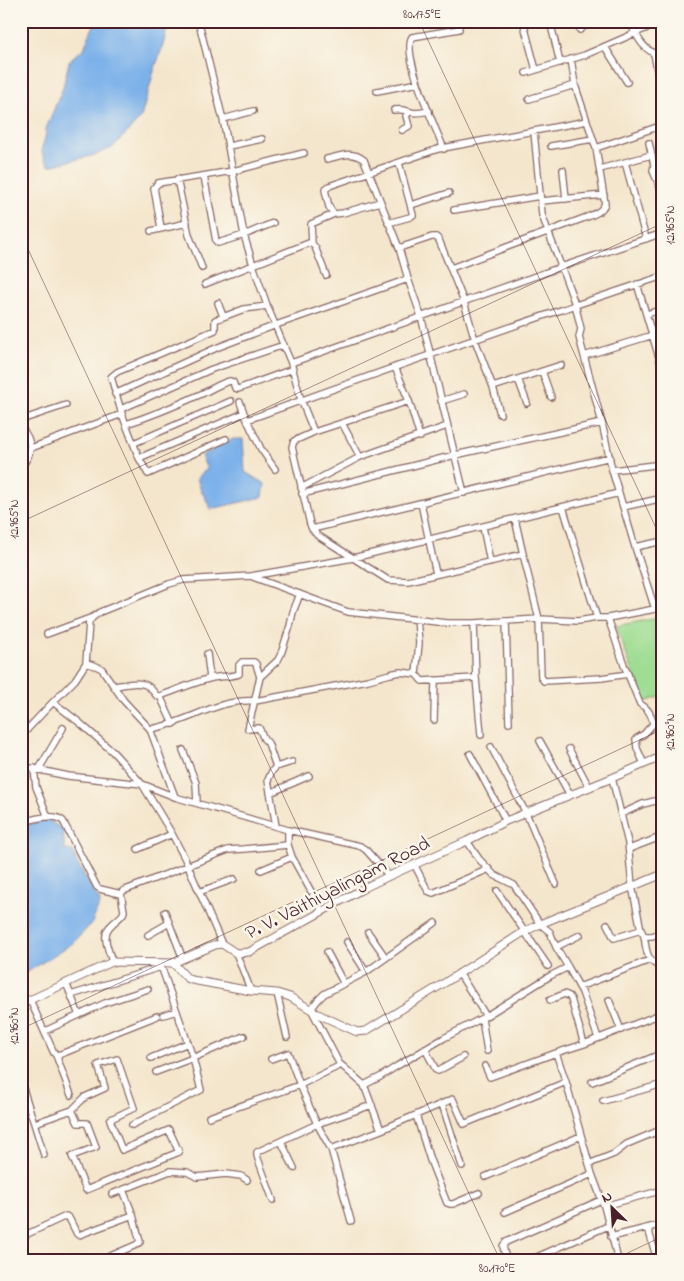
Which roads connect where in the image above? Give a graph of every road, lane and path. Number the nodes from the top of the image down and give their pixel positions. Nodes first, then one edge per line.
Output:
1 (197, 21) edge
2 (458, 21) edge
3 (523, 21) edge
4 (550, 21) edge
5 (578, 21) edge
6 (591, 21) edge
7 (629, 21) edge
8 (663, 21) edge
9 (635, 33) junction
10 (605, 47) junction
11 (654, 54) junction
12 (663, 57) edge
13 (571, 59) junction
14 (560, 63) junction
15 (536, 70) junction
16 (526, 73) dead end
17 (627, 82) dead end
18 (418, 83) junction
19 (576, 85) junction
20 (663, 87) edge
21 (377, 91) dead end
22 (529, 99) dead end
23 (394, 110) dead end
24 (253, 111) dead end
25 (429, 111) junction
26 (409, 112) junction
27 (223, 119) junction
28 (587, 121) junction
29 (663, 125) edge
30 (402, 130) dead end
31 (534, 132) junction
32 (262, 139) dead end
33 (594, 139) junction
34 (649, 143) dead end
35 (228, 146) junction
36 (551, 146) dead end
37 (444, 148) junction
38 (596, 148) junction
39 (304, 153) dead end
40 (651, 155) junction
41 (327, 159) dead end
42 (625, 162) junction
43 (399, 163) junction
44 (663, 163) edge
45 (654, 165) junction
46 (600, 169) junction
47 (563, 170) dead end
48 (233, 171) junction
49 (370, 173) junction
50 (204, 176) junction
51 (177, 179) junction
52 (448, 193) dead end
53 (663, 194) edge
54 (604, 196) junction
55 (541, 198) junction
56 (566, 199) junction
57 (380, 202) junction
58 (411, 205) junction
59 (454, 210) dead end
60 (334, 214) junction
61 (388, 222) junction
62 (187, 223) junction
63 (273, 223) dead end
64 (161, 228) junction
65 (151, 231) dead end
66 (547, 232) junction
67 (663, 233) edge
68 (244, 235) junction
69 (646, 239) junction
70 (312, 244) junction
71 (399, 248) junction
72 (253, 265) junction
73 (561, 267) junction
74 (202, 268) dead end
75 (451, 268) junction
76 (326, 275) dead end
77 (663, 276) edge
78 (408, 279) junction
79 (205, 284) dead end
80 (637, 284) junction
81 (464, 302) junction
82 (218, 303) dead end
83 (575, 304) junction
84 (267, 306) junction
85 (663, 309) edge
86 (647, 314) junction
87 (223, 316) junction
88 (421, 316) junction
89 (276, 325) junction
90 (653, 334) junction
91 (475, 340) junction
92 (284, 345) junction
93 (430, 354) junction
94 (584, 356) junction
95 (561, 365) dead end
96 (292, 366) junction
97 (663, 366) edge
98 (395, 367) junction
99 (542, 371) junction
100 (518, 379) junction
101 (493, 388) junction
102 (115, 394) junction
103 (464, 394) dead end
104 (551, 397) dead end
105 (301, 400) junction
106 (230, 401) dead end
107 (408, 401) junction
108 (441, 401) junction
109 (240, 402) dead end
110 (527, 403) dead end
111 (66, 405) dead end
112 (122, 412) junction
113 (500, 414) dead end
114 (246, 418) junction
115 (21, 420) edge
116 (342, 422) junction
117 (602, 423) junction
118 (126, 424) junction
119 (447, 426) junction
120 (21, 428) edge
121 (314, 432) junction
122 (420, 437) junction
123 (226, 439) dead end
124 (134, 443) junction
125 (31, 448) junction
126 (455, 455) junction
127 (360, 457) junction
128 (610, 457) junction
129 (139, 458) junction
130 (663, 464) edge
131 (21, 466) edge
132 (274, 469) dead end
133 (612, 470) junction
134 (302, 491) junction
135 (464, 493) junction
136 (619, 494) junction
137 (663, 498) edge
138 (421, 503) junction
139 (564, 507) junction
140 (623, 507) junction
141 (515, 519) junction
142 (483, 527) junction
143 (312, 530) junction
144 (429, 540) junction
145 (663, 541) edge
146 (635, 547) junction
147 (524, 554) junction
148 (353, 558) junction
149 (490, 562) junction
150 (436, 574) junction
151 (251, 576) junction
152 (300, 594) junction
153 (663, 606) edge
154 (655, 609) junction
155 (93, 617) junction
156 (597, 618) junction
157 (608, 618) junction
158 (416, 619) junction
159 (539, 619) junction
160 (506, 621) junction
161 (474, 623) junction
162 (47, 634) dead end
163 (207, 654) dead end
164 (86, 664) junction
165 (416, 674) junction
166 (628, 674) junction
167 (260, 677) junction
168 (210, 678) junction
169 (476, 678) junction
170 (435, 680) junction
171 (115, 686) junction
172 (160, 696) junction
173 (255, 700) junction
174 (52, 702) junction
175 (21, 718) edge
176 (663, 719) edge
177 (434, 720) dead end
178 (510, 723) dead end
179 (173, 724) junction
180 (653, 724) junction
181 (63, 728) dead end
182 (150, 729) junction
183 (27, 730) junction
184 (481, 735) dead end
185 (21, 736) edge
186 (540, 741) dead end
187 (491, 747) dead end
188 (183, 750) dead end
189 (569, 750) dead end
190 (470, 754) dead end
191 (663, 756) edge
192 (292, 762) dead end
193 (644, 764) junction
194 (21, 766) edge
195 (276, 766) junction
196 (37, 769) junction
197 (309, 776) dead end
198 (612, 778) junction
199 (142, 784) junction
200 (589, 787) junction
201 (270, 793) junction
202 (570, 795) junction
203 (175, 797) junction
204 (663, 799) edge
205 (197, 803) junction
206 (526, 813) junction
207 (621, 814) junction
208 (48, 817) junction
209 (506, 821) junction
210 (21, 822) edge
211 (276, 826) junction
212 (288, 830) junction
213 (172, 834) junction
214 (663, 836) edge
215 (467, 841) junction
216 (288, 845) junction
217 (138, 849) dead end
218 (629, 849) junction
219 (292, 857) junction
220 (414, 864) junction
221 (188, 866) junction
222 (261, 870) dead end
223 (489, 870) junction
224 (663, 874) edge
225 (389, 876) junction
226 (234, 879) dead end
227 (556, 884) dead end
228 (632, 886) junction
229 (497, 890) dead end
230 (200, 892) junction
231 (121, 894) junction
232 (322, 911) junction
233 (165, 912) dead end
234 (169, 923) junction
235 (435, 923) dead end
236 (540, 924) junction
237 (606, 924) dead end
238 (641, 930) junction
239 (368, 932) dead end
240 (524, 932) junction
241 (663, 932) edge
242 (148, 935) dead end
243 (580, 935) dead end
244 (644, 936) junction
245 (348, 942) dead end
246 (222, 944) junction
247 (556, 947) junction
248 (327, 952) dead end
249 (236, 953) junction
250 (386, 958) junction
251 (183, 959) junction
252 (650, 960) junction
253 (112, 962) junction
254 (172, 963) junction
255 (663, 963) edge
256 (160, 965) junction
257 (548, 966) dead end
258 (568, 967) junction
259 (366, 972) junction
260 (459, 974) junction
261 (66, 983) junction
262 (344, 984) junction
263 (579, 987) junction
264 (148, 990) dead end
265 (251, 991) junction
266 (277, 993) junction
267 (71, 995) junction
268 (30, 1000) junction
269 (550, 1000) dead end
270 (609, 1000) dead end
271 (21, 1004) edge
272 (311, 1009) junction
273 (177, 1010) junction
274 (663, 1013) edge
275 (79, 1015) junction
276 (656, 1016) junction
277 (484, 1017) junction
278 (620, 1030) junction
279 (663, 1030) edge
280 (44, 1031) junction
281 (244, 1036) dead end
282 (287, 1037) dead end
283 (598, 1038) junction
284 (188, 1043) junction
285 (584, 1044) junction
286 (425, 1049) junction
287 (487, 1051) dead end
288 (556, 1053) junction
289 (663, 1053) edge
290 (56, 1055) junction
291 (463, 1057) dead end
292 (151, 1058) dead end
293 (193, 1058) junction
294 (271, 1059) dead end
295 (341, 1065) junction
296 (485, 1066) dead end
297 (156, 1072) dead end
298 (21, 1082) edge
299 (566, 1082) junction
300 (592, 1082) dead end
301 (663, 1084) edge
302 (300, 1085) junction
303 (364, 1085) junction
304 (72, 1095) dead end
305 (603, 1101) dead end
306 (442, 1104) junction
307 (372, 1105) junction
308 (72, 1110) junction
309 (416, 1115) junction
310 (209, 1117) dead end
311 (35, 1123) junction
312 (317, 1124) junction
313 (132, 1125) dead end
314 (663, 1128) edge
315 (381, 1130) junction
316 (581, 1136) junction
317 (281, 1141) junction
318 (331, 1149) junction
319 (44, 1156) dead end
320 (589, 1164) junction
321 (462, 1166) dead end
322 (294, 1168) dead end
323 (592, 1174) junction
324 (485, 1177) dead end
325 (247, 1180) dead end
326 (123, 1190) junction
327 (663, 1190) edge
328 (479, 1193) dead end
329 (112, 1194) dead end
330 (272, 1200) dead end
331 (601, 1200) junction
332 (604, 1206) junction
333 (505, 1212) dead end
334 (133, 1215) junction
335 (351, 1221) dead end
336 (663, 1224) edge
337 (608, 1226) junction
338 (648, 1228) junction
339 (21, 1237) edge
340 (612, 1237) junction
341 (101, 1260) edge
342 (506, 1260) edge
343 (530, 1260) edge
344 (618, 1260) edge
345 (657, 1260) edge

1 - 27 street
2 - 18 street
3 - 15 street
4 - 14 street
5 - 6 street
7 - 9 street
8 - 9 street
9 - 10 street
9 - 11 street
10 - 13 street
10 - 17 street
11 - 12 street
11 - 20 street
13 - 14 street
13 - 19 street
14 - 15 street
15 - 16 street
18 - 21 street
18 - 25 street
19 - 22 street
19 - 28 street
23 - 26 street
24 - 27 street
25 - 26 street
25 - 37 street
26 - 30 street
27 - 35 street
28 - 31 street
28 - 33 street
29 - 38 street
31 - 37 street
31 - 55 street
32 - 35 street
33 - 36 street
33 - 38 street
34 - 40 street
35 - 48 street
37 - 43 street
38 - 46 street
39 - 48 street
40 - 42 street
40 - 45 street
41 - 49 street
42 - 46 street
42 - 69 street
43 - 49 street
43 - 58 street
44 - 45 street
45 - 53 street
46 - 54 street
47 - 56 street
48 - 50 street
48 - 68 street
49 - 57 street
49 - 60 street
50 - 51 street
50 - 68 street
51 - 62 street
51 - 64 street
52 - 58 street
54 - 56 street
54 - 66 street
55 - 56 street
55 - 59 street
55 - 66 street
57 - 60 street
57 - 61 street
58 - 61 street
60 - 70 street
61 - 71 street
62 - 64 street
62 - 74 street
63 - 68 street
64 - 65 street
66 - 73 street
66 - 75 street
67 - 69 street
68 - 72 street
69 - 73 street
70 - 72 street
70 - 76 street
71 - 75 street
71 - 78 street
72 - 79 street
72 - 84 street
73 - 81 street
73 - 83 street
75 - 81 street
77 - 80 street
78 - 88 street
78 - 89 street
80 - 83 street
80 - 86 street
81 - 88 street
81 - 91 street
82 - 87 street
83 - 91 street
83 - 94 street
84 - 87 street
84 - 89 street
85 - 86 street
86 - 90 street
87 - 102 street
88 - 93 street
88 - 96 street
89 - 92 street
89 - 102 street
90 - 94 street
90 - 97 street
91 - 93 street
91 - 101 street
92 - 96 street
92 - 112 street
93 - 98 street
93 - 108 street
94 - 117 street
95 - 99 street
96 - 105 street
96 - 118 street
98 - 105 street
98 - 107 street
99 - 100 street
99 - 104 street
100 - 101 street
100 - 110 street
101 - 113 street
102 - 112 street
103 - 108 street
105 - 114 street
105 - 121 street
106 - 124 street
107 - 116 street
107 - 122 street
108 - 119 street
109 - 114 street
111 - 115 street
112 - 118 street
112 - 125 street
114 - 129 street
114 - 132 street
116 - 121 street
116 - 127 street
117 - 126 street
117 - 128 street
118 - 124 street
119 - 122 street
119 - 126 street
120 - 125 street
121 - 134 street
122 - 127 street
123 - 129 street
124 - 129 street
125 - 131 street
126 - 134 street
126 - 135 street
127 - 134 street
128 - 133 street
128 - 135 street
130 - 133 street
133 - 136 street
134 - 143 street
135 - 138 street
136 - 139 street
136 - 140 street
137 - 140 street
138 - 143 street
138 - 144 street
139 - 141 street
139 - 156 street
140 - 146 street
141 - 142 street
141 - 147 street
142 - 144 street
142 - 149 street
143 - 148 street
144 - 148 street
144 - 150 street
145 - 146 street
146 - 154 street
147 - 149 street
147 - 159 street
148 - 150 street
148 - 151 street
149 - 150 street
151 - 152 street
151 - 155 street
152 - 158 street
152 - 167 street
153 - 154 street
154 - 157 street
155 - 162 street
155 - 164 street
156 - 157 street
156 - 159 street
157 - 166 street
158 - 161 street
158 - 165 street
159 - 160 street
159 - 166 street
160 - 161 street
160 - 178 street
161 - 169 street
163 - 168 street
164 - 171 street
164 - 174 street
165 - 170 street
165 - 173 street
166 - 180 street
167 - 168 street
167 - 173 street
168 - 172 street
169 - 170 street
169 - 184 street
170 - 177 street
171 - 172 street
171 - 182 street
172 - 179 street
173 - 179 street
173 - 195 street
174 - 183 street
174 - 199 street
175 - 183 street
176 - 180 street
179 - 182 street
180 - 193 street
181 - 196 street
182 - 203 street
183 - 185 street
186 - 202 street
187 - 206 street
188 - 205 street
189 - 200 street
190 - 209 street
191 - 193 street, P. V. Vaithiyalingam Road
192 - 195 street
193 - 198 street, P. V. Vaithiyalingam Road
194 - 196 street
195 - 201 street
196 - 199 street
196 - 208 street
197 - 201 street
198 - 200 street, P. V. Vaithiyalingam Road
198 - 207 street
199 - 203 street
199 - 213 street
200 - 202 street, P. V. Vaithiyalingam Road
201 - 211 street
202 - 206 street, P. V. Vaithiyalingam Road
203 - 205 street
204 - 207 street
205 - 211 street
206 - 209 street, P. V. Vaithiyalingam Road
206 - 227 street
207 - 218 street
208 - 210 street
208 - 231 street
209 - 215 street, P. V. Vaithiyalingam Road
211 - 212 street
212 - 216 street
212 - 225 street
213 - 217 street
213 - 221 street
214 - 218 street
215 - 220 street, P. V. Vaithiyalingam Road
215 - 223 street
216 - 219 street
216 - 221 street
218 - 228 street
219 - 222 street
219 - 232 street
220 - 223 street
220 - 225 street, P. V. Vaithiyalingam Road
221 - 230 street
221 - 231 street
223 - 236 street
224 - 228 street
225 - 232 street, P. V. Vaithiyalingam Road
226 - 230 street
228 - 236 street
228 - 238 street
229 - 240 street
230 - 246 street
231 - 253 street
232 - 249 street, P. V. Vaithiyalingam Road
233 - 234 street
234 - 242 street
234 - 251 street
235 - 250 street
236 - 240 street
236 - 247 street
237 - 238 street
238 - 244 street
239 - 250 street
240 - 257 street
240 - 260 street
241 - 244 street
243 - 247 street
244 - 252 street
245 - 259 street
246 - 249 street, P. V. Vaithiyalingam Road
246 - 251 street, P. V. Vaithiyalingam Road
247 - 258 street
248 - 262 street
249 - 265 street
250 - 259 street
251 - 254 street, P. V. Vaithiyalingam Road
252 - 255 street
252 - 263 street
253 - 256 street, P. V. Vaithiyalingam Road
253 - 261 street, P. V. Vaithiyalingam Road
254 - 256 street, P. V. Vaithiyalingam Road
254 - 265 street
256 - 267 street
256 - 273 street
258 - 263 street
258 - 277 street
259 - 262 street
260 - 272 street
260 - 277 street
261 - 267 street
261 - 268 street, P. V. Vaithiyalingam Road
262 - 272 street
263 - 283 street
264 - 275 street
265 - 266 street
266 - 272 street
266 - 282 street
267 - 275 street
268 - 271 street, P. V. Vaithiyalingam Road
268 - 280 street
269 - 285 street
270 - 278 street
272 - 295 street
273 - 284 street
273 - 290 street
274 - 276 street
275 - 280 street
276 - 278 street
276 - 279 street
277 - 286 street
277 - 287 street
278 - 283 street
280 - 290 street
281 - 293 street
283 - 285 street
284 - 292 street
284 - 293 street
285 - 288 street
286 - 291 street
286 - 303 street
288 - 296 street
288 - 299 street
289 - 300 street
290 - 304 street
293 - 297 street
293 - 313 street
294 - 302 street
295 - 302 street
295 - 303 street
298 - 311 street
299 - 306 street
299 - 316 street
301 - 305 street
302 - 310 street
302 - 312 street
303 - 307 street
306 - 309 street
306 - 321 street
307 - 312 street
307 - 315 street
308 - 308 street
308 - 311 street
309 - 315 street
309 - 328 street
311 - 319 street
312 - 317 street
312 - 318 street
314 - 320 street
315 - 318 street
316 - 320 street
316 - 324 street
317 - 322 street
317 - 330 street
318 - 335 street
320 - 323 street
323 - 331 street
323 - 333 street
325 - 326 street
326 - 329 street
326 - 334 street
327 - 332 street
331 - 332 street
331 - 342 street
332 - 337 street
334 - 339 street
334 - 341 street
336 - 338 street
337 - 340 street
337 - 343 street
338 - 340 street
338 - 345 street
340 - 344 street

